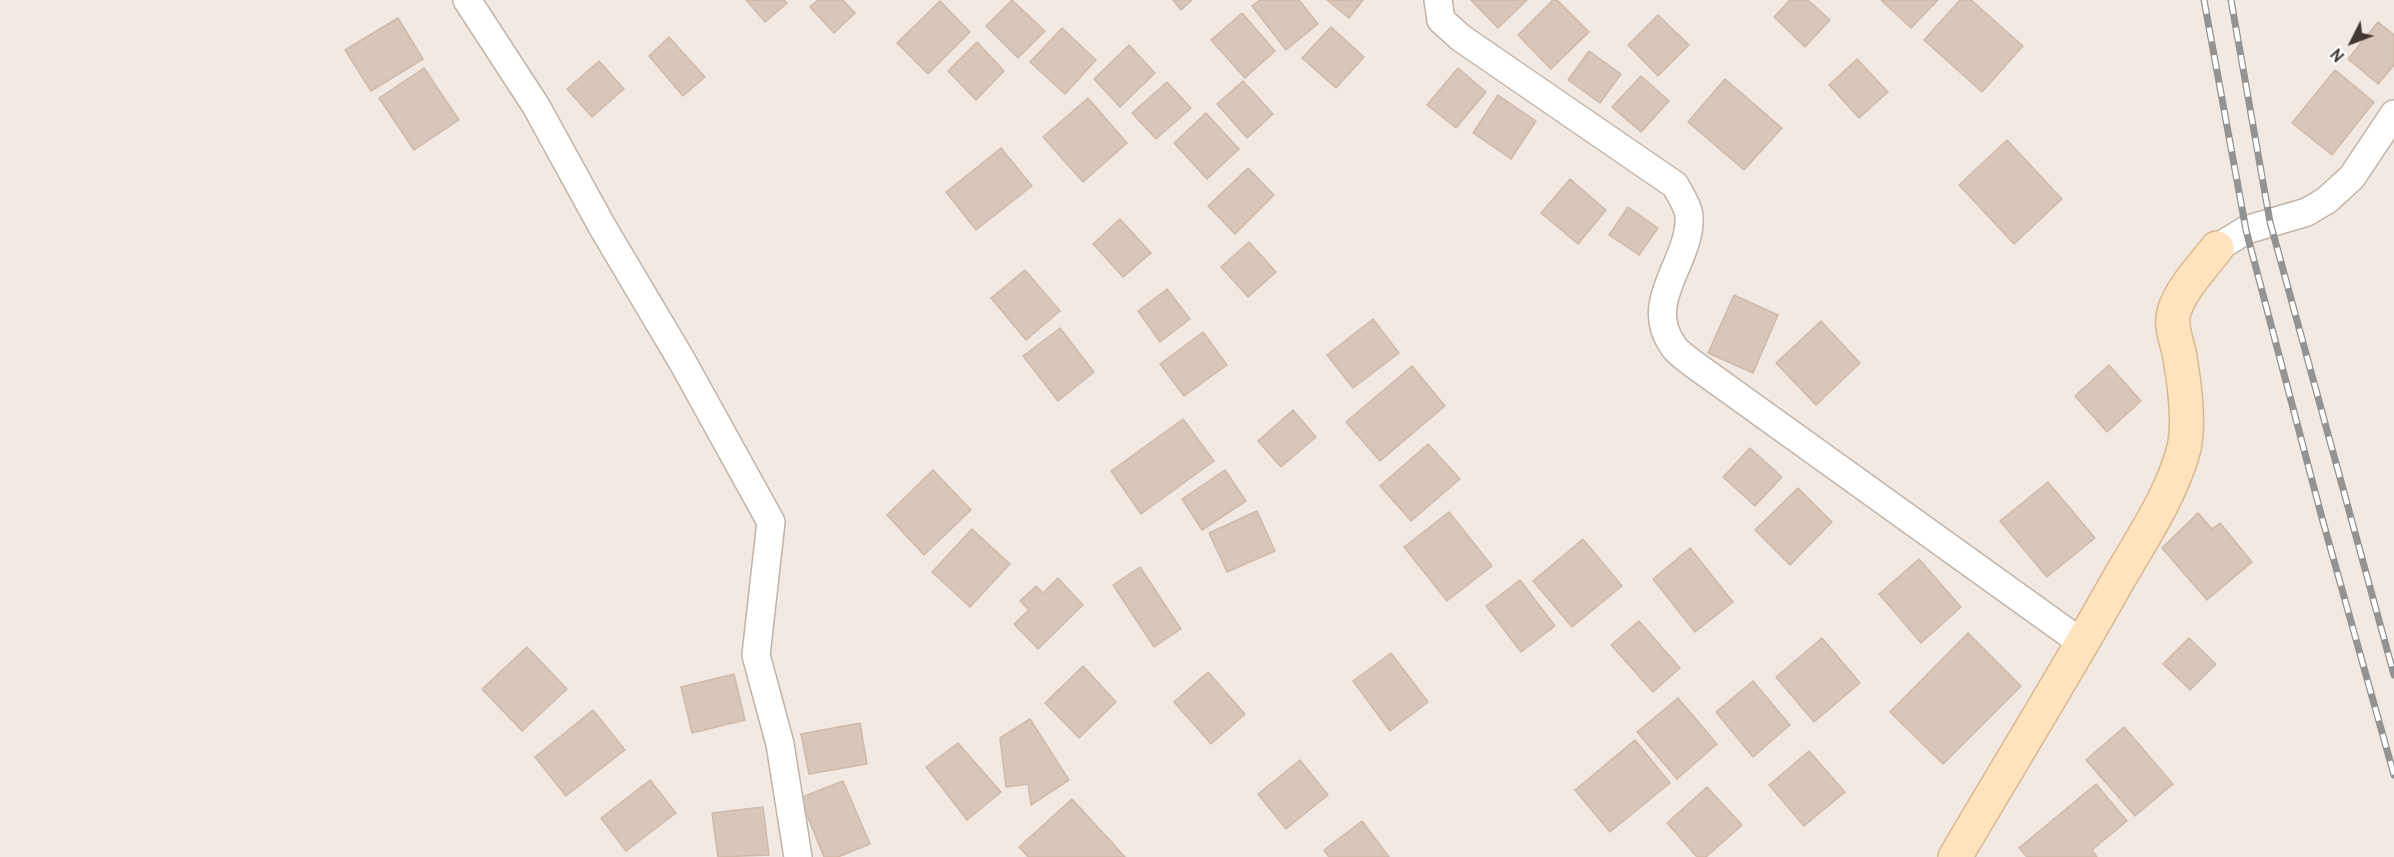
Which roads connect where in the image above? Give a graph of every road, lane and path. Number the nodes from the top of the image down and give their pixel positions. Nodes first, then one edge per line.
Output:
1 (467, 0) edge
2 (1438, 0) edge
3 (2394, 114) edge
4 (2217, 248) joint
5 (2082, 643) junction
6 (798, 857) edge
7 (1955, 857) edge

1 - 6 street
2 - 5 street
3 - 4 street
4 - 5 street
5 - 7 street

